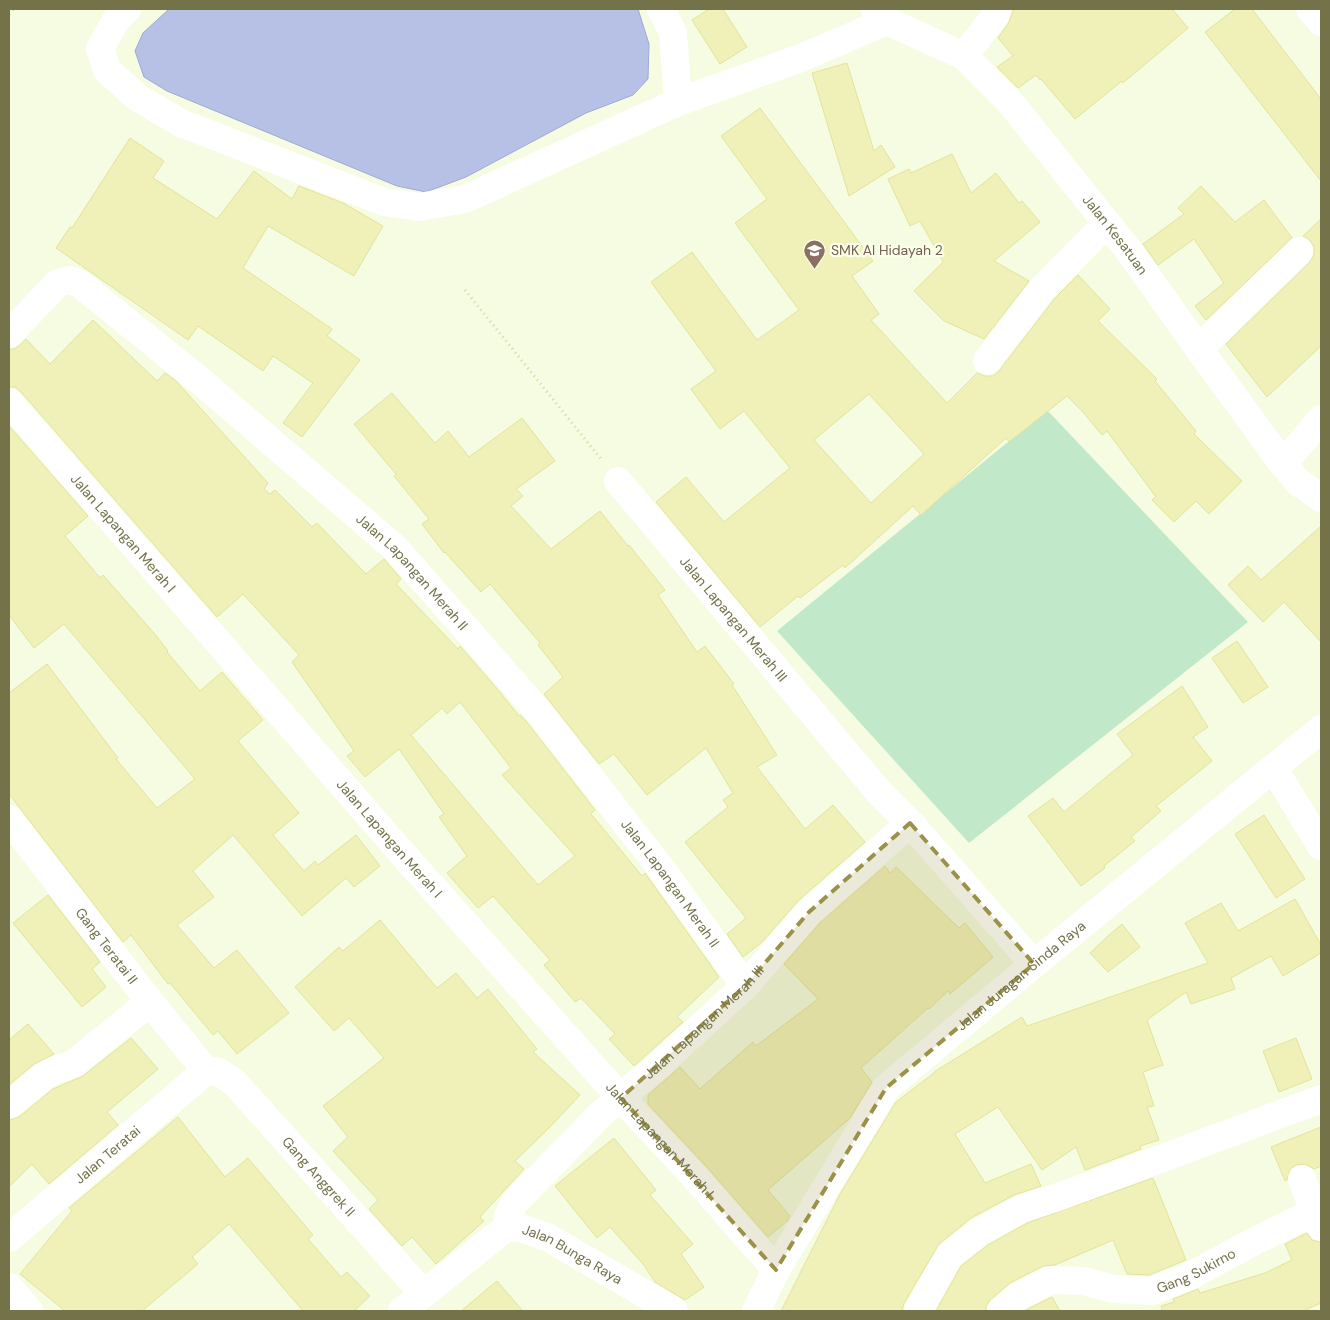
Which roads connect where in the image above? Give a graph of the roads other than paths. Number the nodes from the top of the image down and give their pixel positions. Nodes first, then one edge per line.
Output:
1 (126, 9) edge
2 (661, 9) edge
3 (998, 9) edge
4 (1310, 9) edge
5 (881, 15) edge
6 (1321, 22) edge
7 (964, 56) junction
8 (678, 102) junction
9 (1107, 223) junction
10 (1299, 251) dead end
11 (9, 334) edge
12 (1199, 349) junction
13 (987, 361) dead end
14 (9, 402) edge
15 (1321, 419) edge
16 (1283, 464) junction
17 (618, 480) road end
18 (1321, 498) edge
19 (1321, 730) edge
20 (1274, 769) junction
21 (9, 818) edge
22 (910, 823) junction
23 (1321, 846) edge
24 (1034, 964) junction
25 (745, 986) junction
26 (150, 1002) junction
27 (206, 1071) junction
28 (621, 1098) junction
29 (1321, 1099) edge
30 (9, 1105) edge
31 (1302, 1179) dead end
32 (1318, 1220) edge
33 (506, 1228) junction
34 (9, 1238) edge
35 (776, 1270) junction
36 (9, 1287) edge
37 (424, 1294) junction
38 (29, 1311) edge
39 (402, 1311) edge
40 (674, 1311) edge
41 (756, 1311) edge
42 (918, 1311) edge
43 (1001, 1311) edge

1 - 8 street
2 - 8 street
3 - 7 street
4 - 6 street
5 - 7 street, Jalan Kesatuan
5 - 8 street
7 - 9 street, Jalan Kesatuan
9 - 12 street, Jalan Kesatuan
9 - 13 street
10 - 12 street
11 - 25 street, Jalan Lapangan Merah II
12 - 16 street, Jalan Kesatuan
14 - 28 street, Jalan Lapangan Merah I
15 - 16 street
16 - 18 street, Jalan Kesatuan
17 - 22 street, Jalan Lapangan Merah III
19 - 20 street, Jalan Juragan Sinda Raya
20 - 23 street
20 - 24 street, Jalan Juragan Sinda Raya
21 - 26 street, Gang Teratai II
22 - 24 street, Jalan Lapangan Merah III
22 - 25 street, Jalan Lapangan Merah III
24 - 35 street, Jalan Juragan Sinda Raya
25 - 28 street, Jalan Lapangan Merah III
26 - 27 street, Gang Teratai II
26 - 30 street
27 - 34 street, Jalan Teratai
27 - 37 street, Gang Anggrek II
28 - 33 street, Jalan Lapangan Merah III
28 - 35 street, Jalan Lapangan Merah I
29 - 42 street
31 - 32 street
32 - 43 street, Gang Sukirno
33 - 37 street, Jalan Bunga Raya
33 - 40 street, Jalan Bunga Raya
35 - 41 street, Jalan Juragan Sinda Raya
36 - 38 street
37 - 39 street, Jalan Bunga Raya

